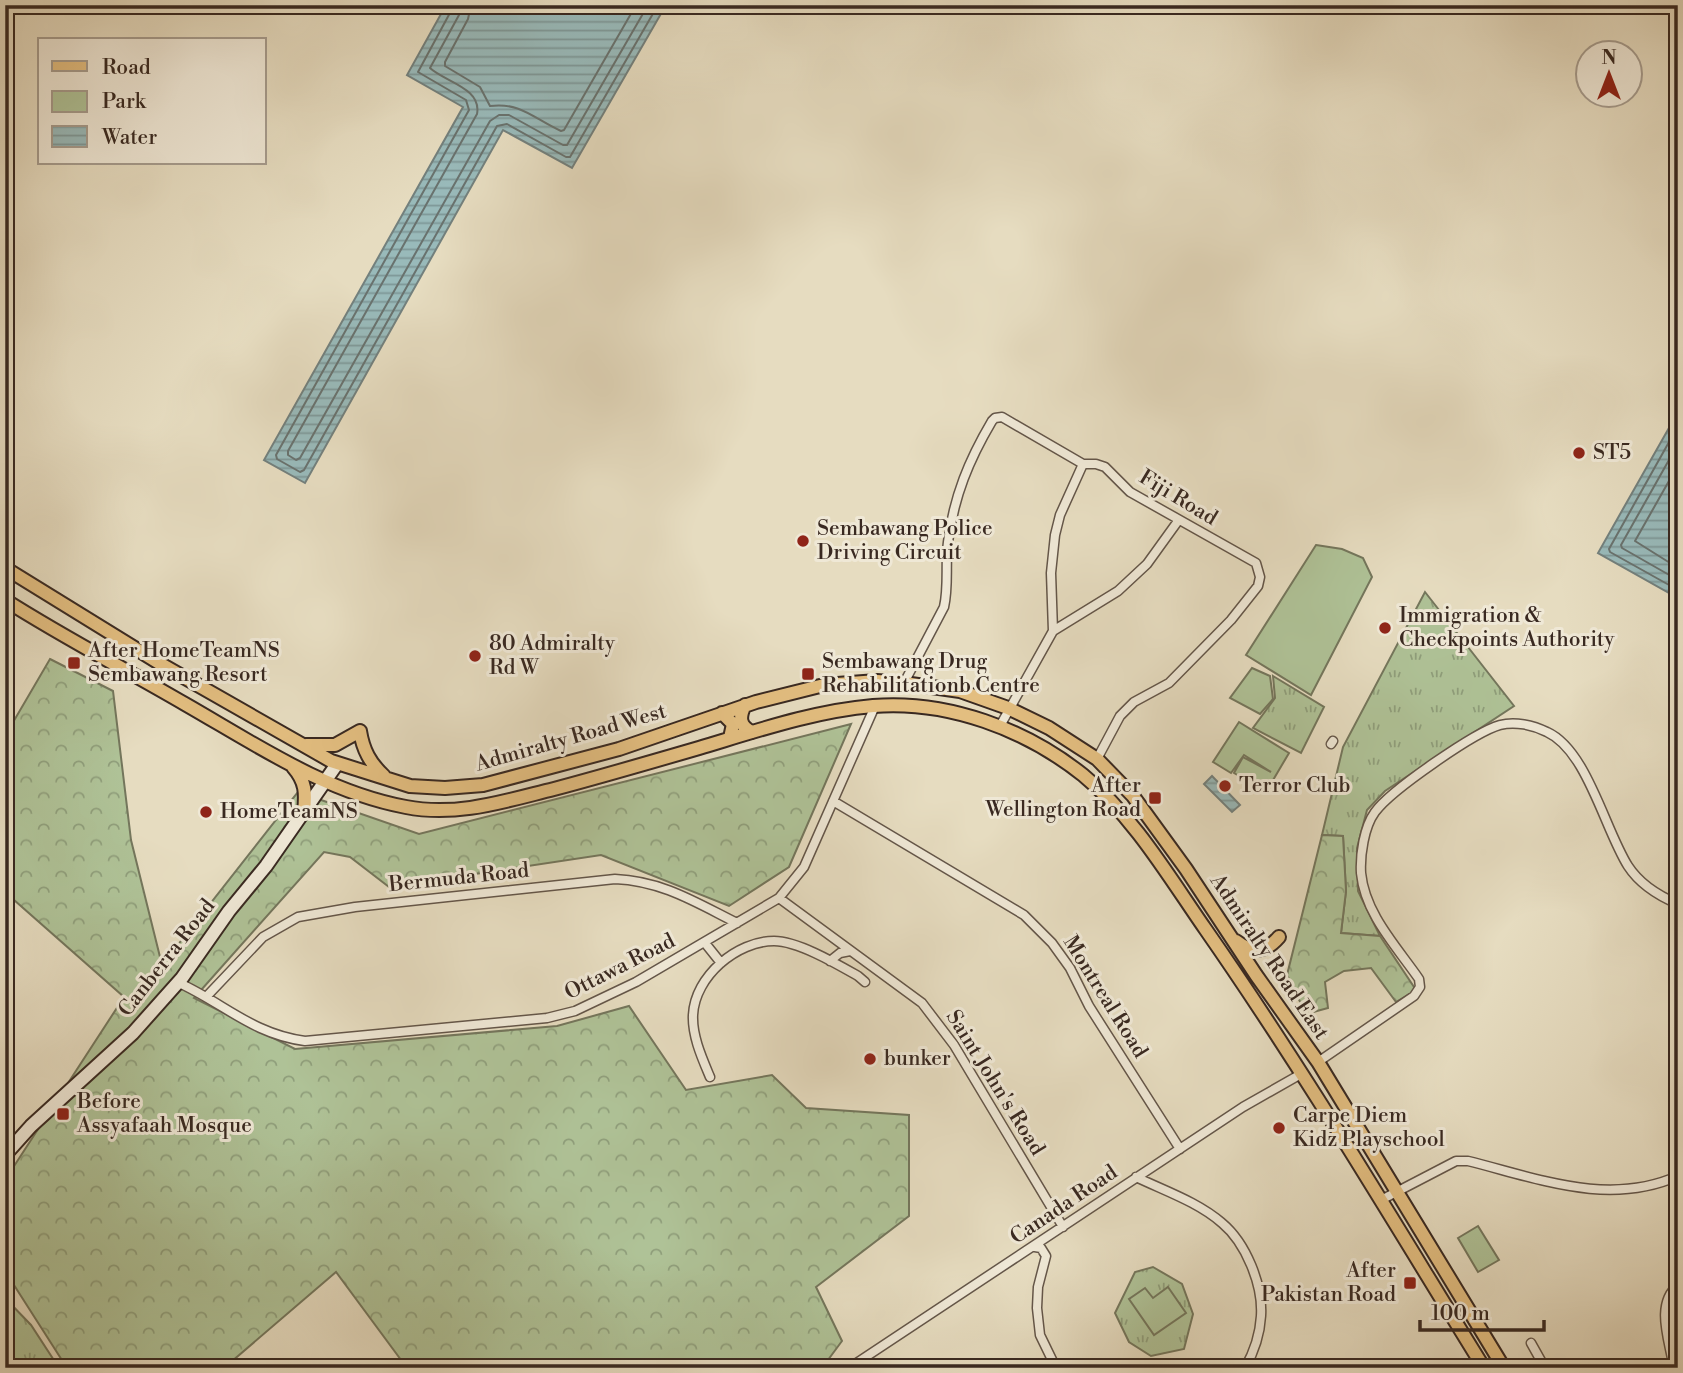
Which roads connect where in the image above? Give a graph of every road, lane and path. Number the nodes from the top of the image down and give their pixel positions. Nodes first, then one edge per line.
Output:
1 (1083, 464) junction
2 (1178, 521) junction
3 (5, 568) edge
4 (5, 600) edge
5 (1053, 631) junction
6 (159, 663) junction
7 (904, 683) junction
8 (175, 698) junction
9 (746, 705) junction
10 (875, 706) junction
11 (1008, 708) junction
12 (722, 713) junction
13 (1000, 726) junction
14 (752, 732) junction
15 (730, 738) junction
16 (302, 745) junction
17 (619, 749) junction
18 (1097, 759) junction
19 (647, 763) junction
20 (291, 764) junction
21 (337, 764) junction
22 (389, 780) junction
23 (324, 782) junction
24 (833, 801) junction
25 (304, 812) junction
26 (779, 898) junction
27 (1678, 904) edge
28 (737, 923) junction
29 (1230, 937) junction
30 (1279, 937) dead end
31 (705, 943) junction
32 (850, 951) junction
33 (830, 961) junction
34 (721, 963) junction
35 (177, 982) junction
36 (865, 982) dead end
37 (207, 996) junction
38 (1318, 1062) junction
39 (1301, 1074) junction
40 (710, 1077) dead end
41 (1180, 1149) junction
42 (5, 1155) edge
43 (1678, 1176) edge
44 (1136, 1177) junction
45 (1397, 1191) junction
46 (1381, 1200) junction
47 (1063, 1227) junction
48 (1035, 1247) junction
49 (1678, 1285) edge
50 (1531, 1343) dead end
51 (1675, 1364) edge
52 (849, 1368) edge
53 (1056, 1368) edge
54 (1245, 1368) edge
55 (1484, 1368) edge
56 (1504, 1368) edge
57 (1545, 1368) edge
58 (1584, 1368) edge

1 - 2 street, Fiji Road
1 - 5 street
1 - 7 street, Fiji Road
2 - 5 street
2 - 18 street, Fiji Road
3 - 6 main road, Admiralty Road West
4 - 8 main road, Admiralty Road West
5 - 11 street
6 - 8 main road
6 - 16 main road, Admiralty Road West
7 - 9 main road, Admiralty Road West
7 - 11 main road, Admiralty Road East
8 - 20 main road, Admiralty Road West
9 - 12 main road, Admiralty Road West
9 - 14 main road
10 - 13 main road, Admiralty Road East
10 - 14 main road, Admiralty Road West
10 - 24 street, Ottawa Road
11 - 13 street
11 - 18 main road, Admiralty Road East
12 - 15 main road
12 - 17 main road, Admiralty Road West
13 - 39 main road, Admiralty Road East
14 - 15 main road, Admiralty Road West
15 - 19 main road, Admiralty Road West
16 - 21 main road, Admiralty Road West
16 - 22 main road
17 - 19 main road
17 - 22 main road, Admiralty Road West
18 - 29 main road, Admiralty Road East
19 - 23 main road, Admiralty Road West
20 - 23 main road, Admiralty Road West
20 - 25 main road
21 - 22 main road, Admiralty Road West
21 - 23 main road, Canberra Road
23 - 25 main road, Canberra Road
24 - 26 street, Ottawa Road
24 - 41 street, Montreal Road
25 - 35 main road, Canberra Road
26 - 28 street, Ottawa Road
26 - 32 street, Saint John's Road
27 - 38 street
28 - 31 street, Ottawa Road
28 - 37 street, Bermuda Road
29 - 30 main road
29 - 38 main road, Admiralty Road East
31 - 34 street
31 - 37 street, Ottawa Road
32 - 33 street
32 - 47 street, Saint John's Road
33 - 34 street
33 - 36 street
34 - 40 street
35 - 37 street, Ottawa Road
35 - 42 main road, Canberra Road
38 - 45 main road, Admiralty Road East
39 - 41 street, Canada Road
39 - 46 main road, Admiralty Road East
41 - 44 street, Canada Road
43 - 45 street
44 - 47 street, Canada Road
44 - 54 street
45 - 46 street
45 - 56 main road, Admiralty Road East
46 - 55 main road, Admiralty Road East
47 - 48 street, Canada Road
48 - 52 street, Canada Road
48 - 53 street
49 - 51 street
50 - 57 street
51 - 58 street

